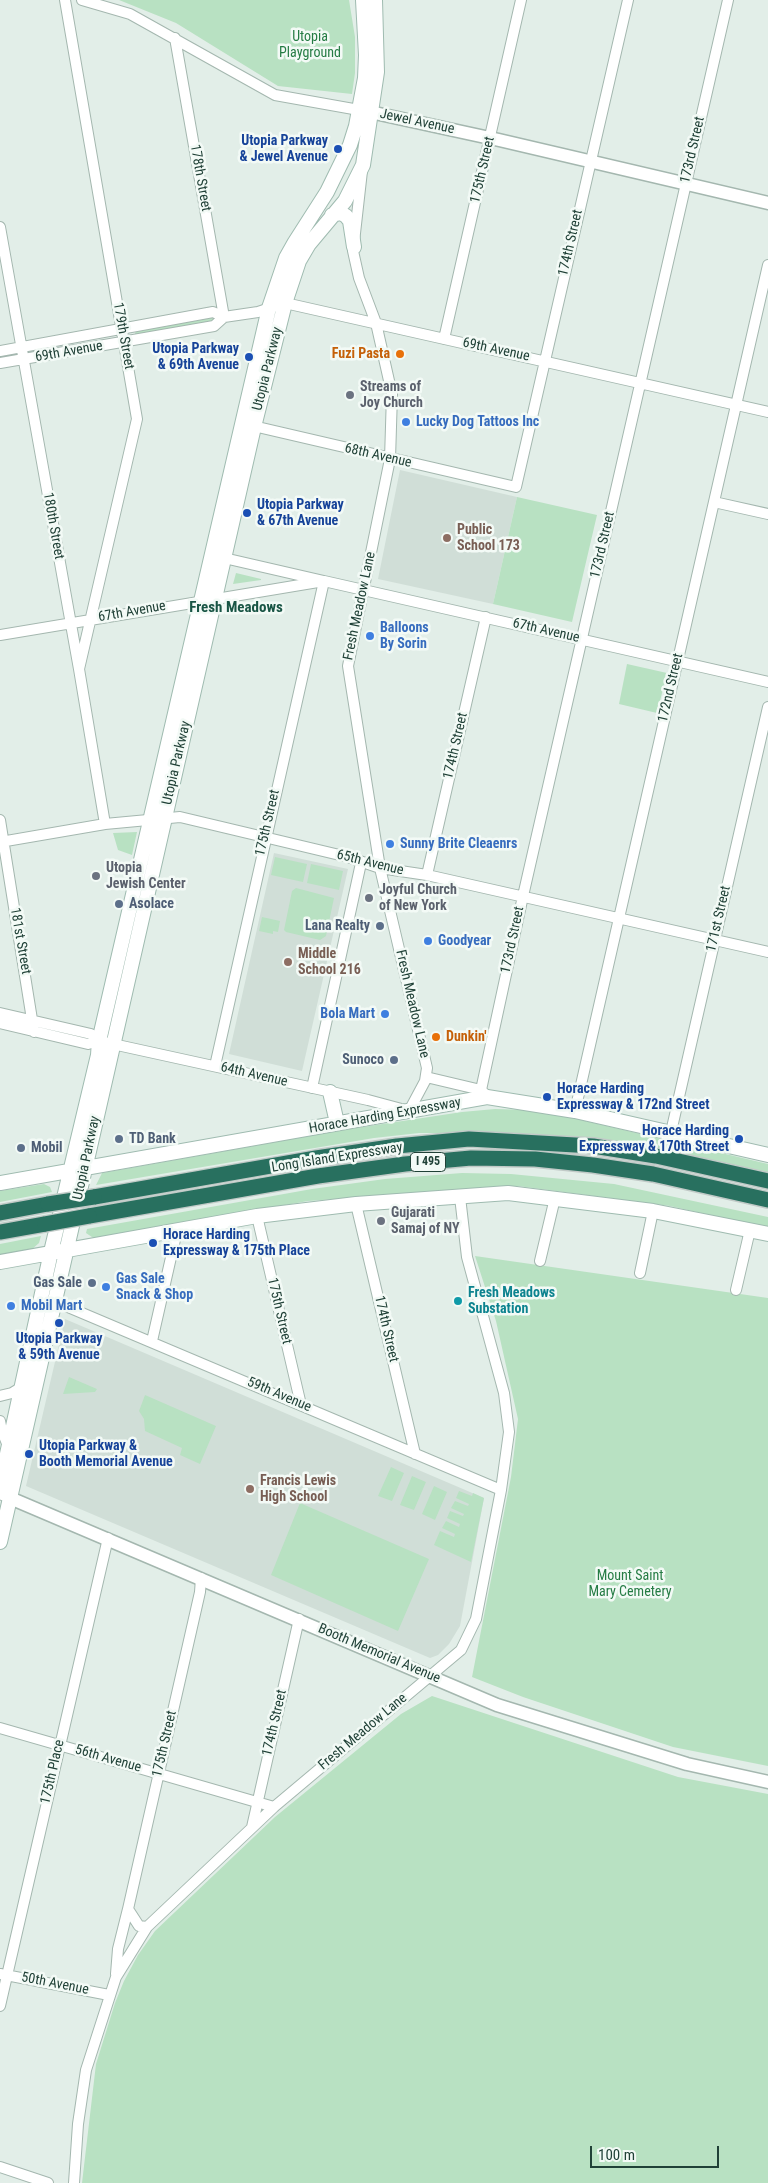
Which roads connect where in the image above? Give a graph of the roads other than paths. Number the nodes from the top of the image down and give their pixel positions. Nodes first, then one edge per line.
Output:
1 (65, 0) edge
2 (82, 0) edge
3 (363, 0) edge
4 (375, 0) edge
5 (521, 0) edge
6 (628, 0) edge
7 (728, 0) edge
8 (175, 38) junction
9 (365, 111) junction
10 (490, 138) junction
11 (590, 161) junction
12 (363, 165) junction
13 (686, 184) junction
14 (768, 203) edge
15 (332, 215) junction
16 (0, 227) edge
17 (354, 247) junction
18 (768, 265) edge
19 (284, 303) junction
20 (269, 308) junction
21 (224, 317) junction
22 (376, 323) junction
23 (122, 330) junction
24 (71, 339) junction
25 (444, 339) junction
26 (124, 342) junction
27 (22, 347) junction
28 (0, 351) edge
29 (73, 351) junction
30 (24, 359) junction
31 (545, 360) junction
32 (0, 364) edge
33 (640, 382) junction
34 (736, 405) junction
35 (768, 412) edge
36 (247, 425) junction
37 (390, 459) junction
38 (516, 487) joint
39 (714, 502) junction
40 (768, 514) edge
41 (224, 558) junction
42 (324, 581) junction
43 (364, 590) junction
44 (215, 598) junction
45 (201, 600) junction
46 (486, 617) junction
47 (92, 619) junction
48 (70, 623) junction
49 (0, 635) edge
50 (582, 639) junction
51 (678, 661) junction
52 (80, 669) junction
53 (768, 682) edge
54 (768, 707) edge
55 (158, 819) junction
56 (0, 820) edge
57 (105, 824) junction
58 (265, 837) junction
59 (2, 842) edge
60 (361, 862) junction
61 (380, 868) junction
62 (427, 875) junction
63 (523, 896) junction
64 (619, 918) junction
65 (714, 940) junction
66 (768, 952) edge
67 (0, 1013) edge
68 (34, 1021) junction
69 (0, 1023) edge
70 (34, 1032) junction
71 (99, 1041) junction
72 (113, 1044) junction
73 (215, 1066) junction
74 (426, 1077) junction
75 (312, 1088) junction
76 (330, 1092) junction
77 (484, 1093) junction
78 (410, 1111) junction
79 (575, 1111) junction
80 (337, 1123) junction
81 (671, 1132) junction
82 (767, 1151) edge
83 (85, 1168) junction
84 (70, 1171) junction
85 (768, 1182) edge
86 (0, 1183) edge
87 (460, 1198) junction
88 (554, 1198) junction
89 (768, 1200) edge
90 (356, 1204) junction
91 (653, 1211) junction
92 (0, 1213) edge
93 (257, 1216) junction
94 (750, 1230) junction
95 (176, 1231) junction
96 (0, 1232) edge
97 (768, 1234) edge
98 (68, 1250) junction
99 (51, 1252) junction
100 (540, 1261) dead end
101 (0, 1262) edge
102 (640, 1272) dead end
103 (736, 1290) dead end
104 (56, 1302) junction
105 (152, 1341) junction
106 (22, 1388) junction
107 (0, 1396) edge
108 (301, 1405) junction
109 (0, 1421) edge
110 (8, 1446) junction
111 (415, 1454) junction
112 (0, 1486) edge
113 (501, 1490) junction
114 (5, 1496) edge
115 (108, 1538) junction
116 (0, 1542) edge
117 (201, 1578) junction
118 (299, 1620) junction
119 (432, 1676) junction
120 (0, 1728) edge
121 (60, 1745) junction
122 (158, 1773) junction
123 (768, 1782) edge
124 (257, 1801) junction
125 (274, 1807) junction
126 (252, 1827) junction
127 (128, 1909) junction
128 (147, 1928) junction
129 (4, 1974) edge
130 (116, 1977) junction
131 (110, 1995) junction
132 (0, 2006) edge
133 (0, 2166) edge
134 (48, 2183) edge
135 (74, 2183) edge

1 - 23 street, 179th Street
2 - 8 street, Jewel Avenue
3 - 9 main road, Utopia Parkway
4 - 9 main road, Utopia Parkway
5 - 10 street, 175th Street
6 - 11 street, 174th Street
7 - 13 street, 173rd Street
8 - 9 street, Jewel Avenue
8 - 21 street, 178th Street
9 - 10 street, Jewel Avenue
9 - 12 main road, Utopia Parkway
9 - 20 main road, Utopia Parkway
10 - 11 street, Jewel Avenue
10 - 25 street, 175th Street
11 - 13 street, Jewel Avenue
11 - 31 street, 174th Street
12 - 15 main road, Utopia Parkway
12 - 17 street, Fresh Meadow Lane
13 - 14 street, Jewel Avenue
13 - 33 street, 173rd Street
15 - 17 main road
15 - 19 main road, Utopia Parkway
16 - 27 street, 180th Street
17 - 22 street, Fresh Meadow Lane
18 - 34 street, 172nd Street
19 - 20 street, 69th Avenue
19 - 22 street, 69th Avenue
19 - 36 main road, Utopia Parkway
20 - 21 street, 69th Avenue
20 - 36 main road, Utopia Parkway
21 - 23 street, 69th Avenue
21 - 26 street, 69th Avenue
22 - 25 street, 69th Avenue
22 - 37 street, Fresh Meadow Lane
23 - 24 street, 69th Avenue
23 - 26 street, 179th Street
24 - 27 street, 69th Avenue
24 - 29 street
25 - 31 street, 69th Avenue
26 - 29 street, 69th Avenue
26 - 47 street, 179th Street
27 - 28 street, 69th Avenue
27 - 30 street, 180th Street
29 - 30 street, 69th Avenue
30 - 32 street, 69th Avenue
30 - 48 street, 180th Street
31 - 33 street, 69th Avenue
31 - 38 street, 174th Street
33 - 34 street, 69th Avenue
33 - 50 street, 173rd Street
34 - 35 street, 69th Avenue
34 - 39 street, 172nd Street
36 - 37 street, 68th Avenue
36 - 41 main road, Utopia Parkway
36 - 45 main road, Utopia Parkway
37 - 38 street, 68th Avenue
37 - 43 street, Fresh Meadow Lane
39 - 40 street
39 - 51 street, 172nd Street
41 - 42 street, 67th Avenue
41 - 44 main road, Utopia Parkway
42 - 43 street, 67th Avenue
42 - 44 street, 67th Avenue
42 - 58 street, 175th Street
43 - 46 street, 67th Avenue
43 - 61 street, Fresh Meadow Lane
44 - 45 street, 67th Avenue
44 - 55 main road, Utopia Parkway
45 - 47 street, 67th Avenue
45 - 55 main road, Utopia Parkway
46 - 50 street, 67th Avenue
46 - 62 street, 174th Street
47 - 48 street, 67th Avenue
47 - 52 street, 179th Street
48 - 49 street, 67th Avenue
48 - 52 street, 180th Street
50 - 51 street, 67th Avenue
50 - 63 street, 173rd Street
51 - 53 street, 67th Avenue
51 - 64 street, 172nd Street
52 - 57 street, 180th Street
54 - 65 street, 171st Street
55 - 57 street, 65th Avenue
55 - 58 street, 65th Avenue
55 - 71 main road, Utopia Parkway
55 - 72 main road, Utopia Parkway
56 - 59 street, 181st Street
57 - 59 street, 65th Avenue
58 - 60 street, 65th Avenue
58 - 73 street, 175th Street
59 - 68 street, 181st Street
60 - 61 street, 65th Avenue
60 - 75 street
61 - 62 street, 65th Avenue
61 - 74 street, Fresh Meadow Lane
62 - 63 street, 65th Avenue
63 - 64 street, 65th Avenue
63 - 77 street, 173rd Street
64 - 65 street, 65th Avenue
64 - 79 street, 172nd Street
65 - 66 street, 65th Avenue
65 - 81 street, 171st Street
67 - 68 street, 64th Avenue
68 - 70 street, 181st Street
68 - 71 street, 64th Avenue
69 - 70 street, 64th Avenue
70 - 71 street, 64th Avenue
71 - 72 street, 64th Avenue
71 - 84 main road, Utopia Parkway
72 - 73 street, 64th Avenue
72 - 83 main road, Utopia Parkway
73 - 75 street, 64th Avenue
74 - 77 street, Fresh Meadow Lane
74 - 78 street, Fresh Meadow Lane
75 - 76 street, 64th Avenue
76 - 78 street, 64th Avenue
76 - 80 main road
77 - 78 main road, Horace Harding Expressway
77 - 79 main road, Horace Harding Expressway
78 - 80 main road, Horace Harding Expressway
79 - 81 main road, Horace Harding Expressway
80 - 83 main road, Horace Harding Expressway
81 - 82 main road, Horace Harding Expressway
83 - 84 main road, Horace Harding Expressway
83 - 98 main road, Utopia Parkway
84 - 86 main road, Horace Harding Expressway
84 - 99 main road, Utopia Parkway
85 - 92 highway, Long Island Expressway / I 495, bridge
87 - 88 main road
87 - 90 main road
87 - 113 street, Fresh Meadow Lane
88 - 91 main road
88 - 100 street
89 - 96 highway, Long Island Expressway / I 495, bridge
90 - 93 main road
90 - 111 street, 174th Street
91 - 94 main road
91 - 102 street
93 - 95 main road
93 - 108 street, 175th Street
94 - 97 main road
94 - 103 street
95 - 98 main road
95 - 105 street
98 - 99 main road
98 - 104 main road, Utopia Parkway
99 - 101 main road
99 - 106 main road, Utopia Parkway
104 - 105 street, 59th Avenue
104 - 114 main road, Utopia Parkway
105 - 108 street, 59th Avenue
106 - 107 street
106 - 110 main road, Utopia Parkway
108 - 111 street, 59th Avenue
109 - 110 street
110 - 112 main road, Utopia Parkway
111 - 113 street, 59th Avenue
113 - 119 street, Fresh Meadow Lane
114 - 115 street, Booth Memorial Avenue
114 - 116 main road, Utopia Parkway
115 - 117 street, Booth Memorial Avenue
115 - 121 street, 175th Place
117 - 118 street, Booth Memorial Avenue
117 - 122 street, 175th Street
118 - 119 street, Booth Memorial Avenue
118 - 124 street, 174th Street
119 - 123 street, Booth Memorial Avenue
119 - 125 street, Fresh Meadow Lane
120 - 121 street, 56th Avenue
121 - 122 street, 56th Avenue
121 - 129 street, 175th Place
122 - 124 street, 56th Avenue
122 - 127 street, 175th Street
124 - 125 street, 56th Avenue
124 - 126 street, 174th Street
125 - 126 street, Fresh Meadow Lane
126 - 128 street, Fresh Meadow Lane
127 - 128 street
127 - 130 street, 175th Street
128 - 130 street, Fresh Meadow Lane
129 - 131 street, 50th Avenue
129 - 132 street, 175th Place
130 - 131 street, Fresh Meadow Lane
131 - 135 street, Fresh Meadow Lane
133 - 134 street

